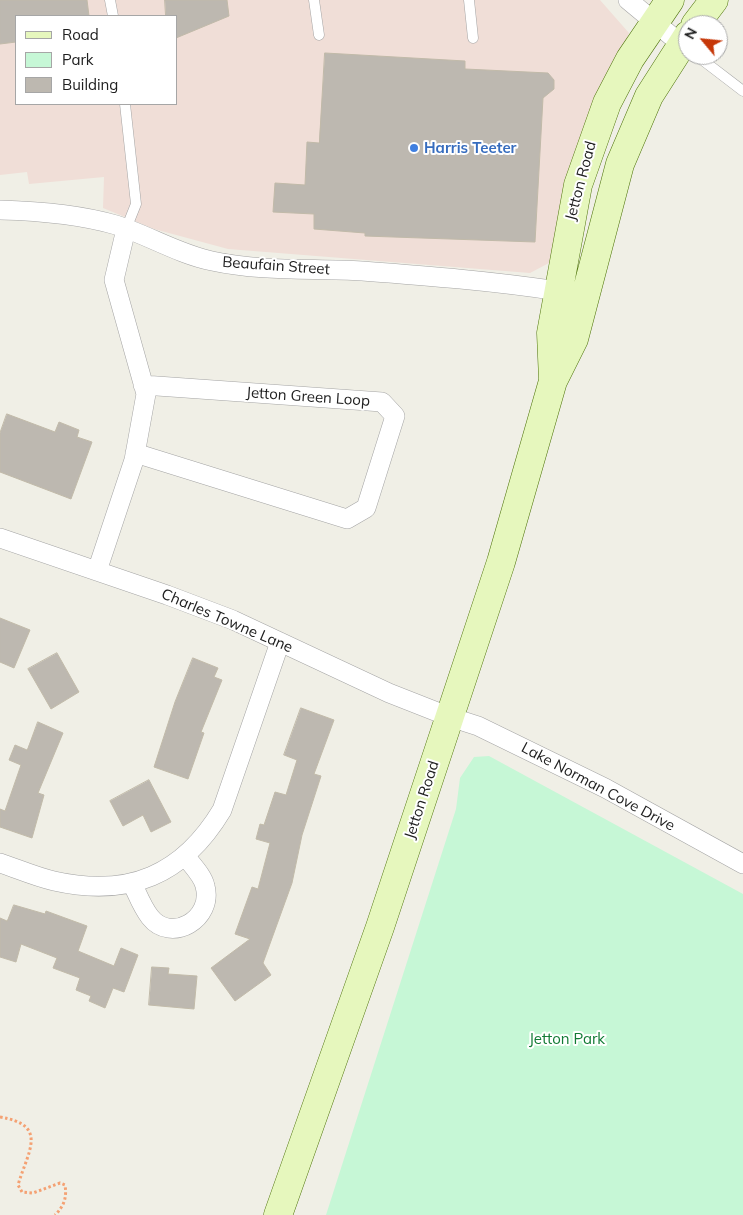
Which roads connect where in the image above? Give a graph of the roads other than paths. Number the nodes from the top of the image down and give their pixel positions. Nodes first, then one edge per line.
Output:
1 (110, 0) edge
2 (314, 0) edge
3 (469, 0) edge
4 (628, 0) edge
5 (670, 0) edge
6 (714, 0) edge
7 (113, 15) edge
8 (705, 15) edge
9 (653, 22) junction
10 (319, 35) dead end
11 (678, 35) edge
12 (473, 38) dead end
13 (678, 57) edge
14 (716, 65) edge
15 (743, 90) edge
16 (125, 105) edge
17 (0, 210) edge
18 (126, 229) junction
19 (558, 291) junction
20 (553, 381) junction
21 (144, 385) junction
22 (135, 452) junction
23 (0, 538) edge
24 (97, 570) junction
25 (280, 642) junction
26 (450, 717) junction
27 (186, 857) junction
28 (0, 862) edge
29 (743, 864) edge
30 (132, 882) junction
31 (278, 1215) edge

1 - 7 lane
2 - 10 lane
3 - 12 lane
4 - 9 street
5 - 9 street, Jetton Road
6 - 8 street, Jetton Road
9 - 11 street
9 - 19 street, Jetton Road
13 - 20 street, Jetton Road
14 - 15 lane
16 - 18 lane
17 - 18 street, Beaufain Street
18 - 19 street, Beaufain Street
18 - 21 street
19 - 20 street, Jetton Road
20 - 26 street, Jetton Road
21 - 22 street
21 - 22 street, Jetton Green Loop
22 - 24 street
23 - 24 street, Charles Towne Lane
24 - 25 street, Charles Towne Lane
25 - 26 street, Charles Towne Lane
25 - 27 street
26 - 29 street, Lake Norman Cove Drive
26 - 31 street, Jetton Road
27 - 30 street
27 - 30 street
28 - 30 street

